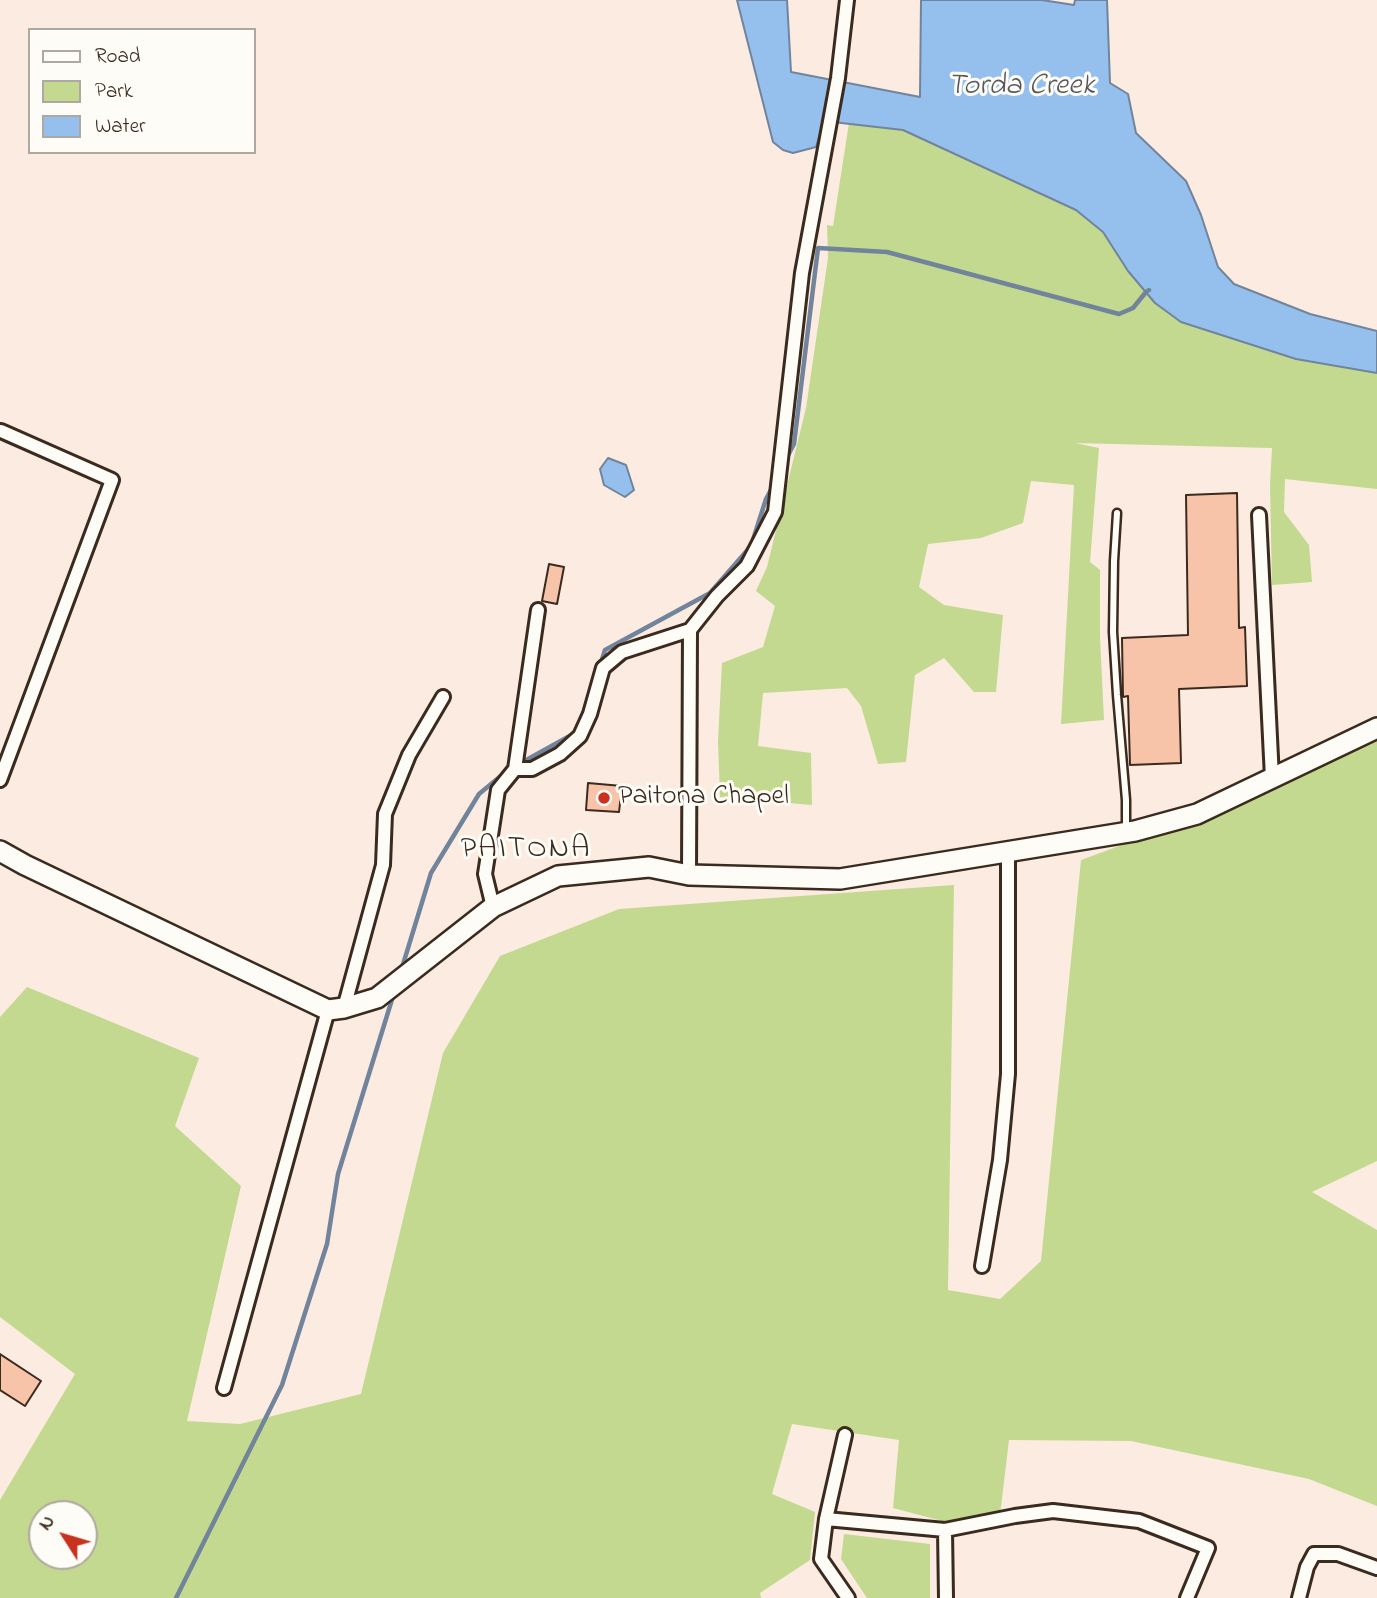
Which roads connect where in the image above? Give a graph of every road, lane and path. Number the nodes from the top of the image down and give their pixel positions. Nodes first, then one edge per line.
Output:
1 (847, 0) edge
2 (1, 431) edge
3 (1117, 513) dead end
4 (1259, 514) dead end
5 (538, 610) dead end
6 (690, 631) junction
7 (443, 697) dead end
8 (1377, 728) edge
9 (514, 769) junction
10 (1272, 778) junction
11 (0, 780) edge
12 (1126, 833) junction
13 (0, 851) edge
14 (1009, 852) junction
15 (689, 875) junction
16 (493, 907) junction
17 (336, 1009) junction
18 (982, 1266) dead end
19 (224, 1388) dead end
20 (845, 1435) dead end
21 (826, 1519) junction
22 (946, 1531) junction
23 (1377, 1568) edge
24 (848, 1598) edge
25 (946, 1598) edge
26 (1186, 1598) edge
27 (1299, 1598) edge

1 - 6 street
2 - 11 street
3 - 12 lane
4 - 10 street
5 - 9 street
6 - 9 street
6 - 15 street
7 - 17 street
8 - 10 street
9 - 16 street
10 - 12 street
12 - 14 street
13 - 17 street
14 - 15 street
14 - 18 street
15 - 16 street
16 - 17 street
17 - 19 street
20 - 21 street
21 - 22 street
21 - 24 street
22 - 25 street
22 - 26 street
23 - 27 street

